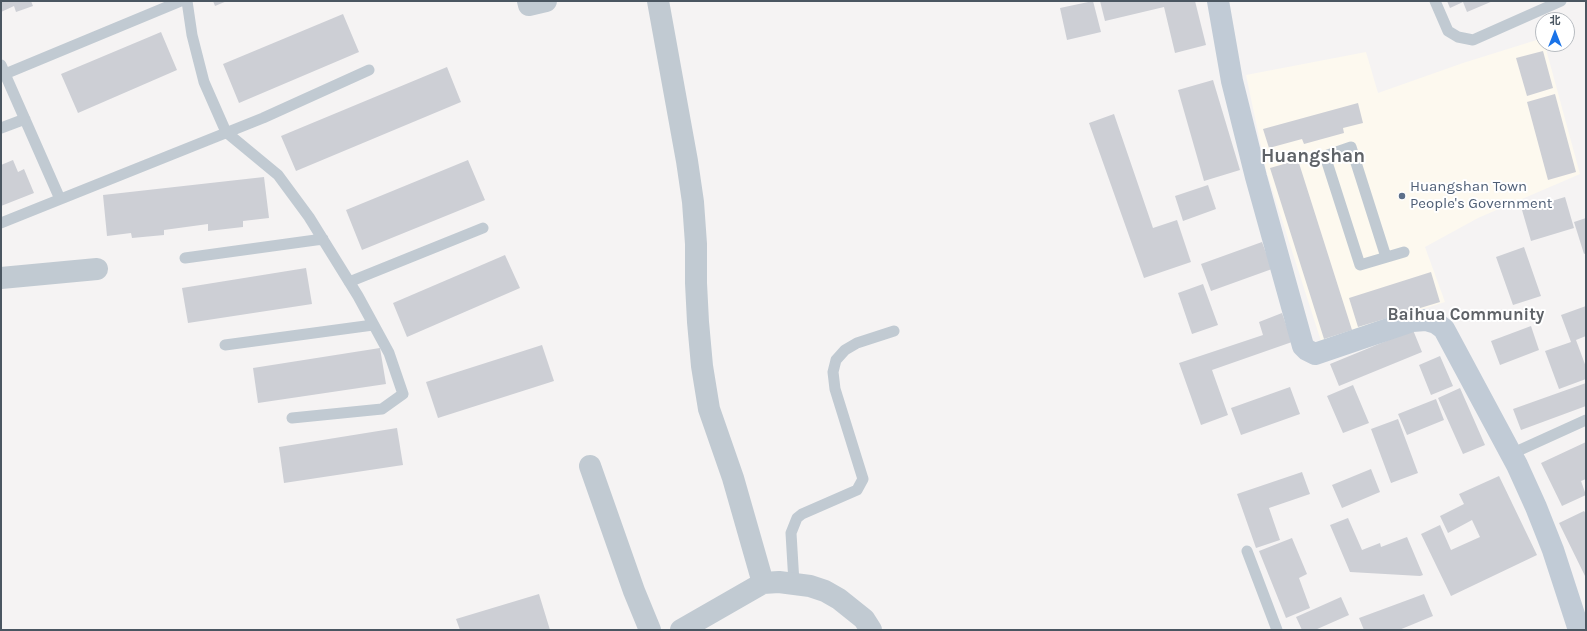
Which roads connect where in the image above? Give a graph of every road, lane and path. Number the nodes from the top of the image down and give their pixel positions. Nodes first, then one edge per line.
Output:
1 (181, 1) edge
2 (188, 1) edge
3 (528, 1) edge
4 (546, 1) edge
5 (658, 1) edge
6 (1218, 1) edge
7 (1435, 1) edge
8 (1561, 1) edge
9 (3, 69) edge
10 (369, 70) dead end
11 (25, 119) junction
12 (1, 128) edge
13 (226, 132) junction
14 (60, 199) junction
15 (1, 223) edge
16 (483, 228) dead end
17 (323, 239) junction
18 (1404, 252) dead end
19 (1386, 257) junction
20 (185, 258) dead end
21 (97, 269) dead end
22 (1, 278) edge
23 (349, 282) junction
24 (373, 325) junction
25 (894, 332) dead end
26 (225, 345) dead end
27 (292, 418) dead end
28 (1586, 420) edge
29 (1511, 454) junction
30 (590, 466) dead end
31 (1247, 551) dead end
32 (763, 583) junction
33 (794, 583) junction
34 (650, 630) edge
35 (681, 630) edge
36 (871, 630) edge
37 (1277, 630) edge
38 (1579, 630) edge

1 - 9 lane
2 - 13 lane
3 - 4 street
5 - 32 street
6 - 29 street
7 - 8 lane
9 - 11 lane
10 - 13 lane
11 - 12 lane
11 - 14 lane
13 - 14 lane
13 - 17 lane
14 - 15 lane
16 - 23 lane
17 - 20 lane
17 - 23 lane
18 - 19 lane
19 - 19 lane
21 - 22 street
23 - 24 lane
24 - 26 lane
24 - 27 lane
25 - 33 lane
28 - 29 lane
29 - 38 street
30 - 34 street
31 - 37 lane
32 - 33 street
32 - 35 street
33 - 36 street

